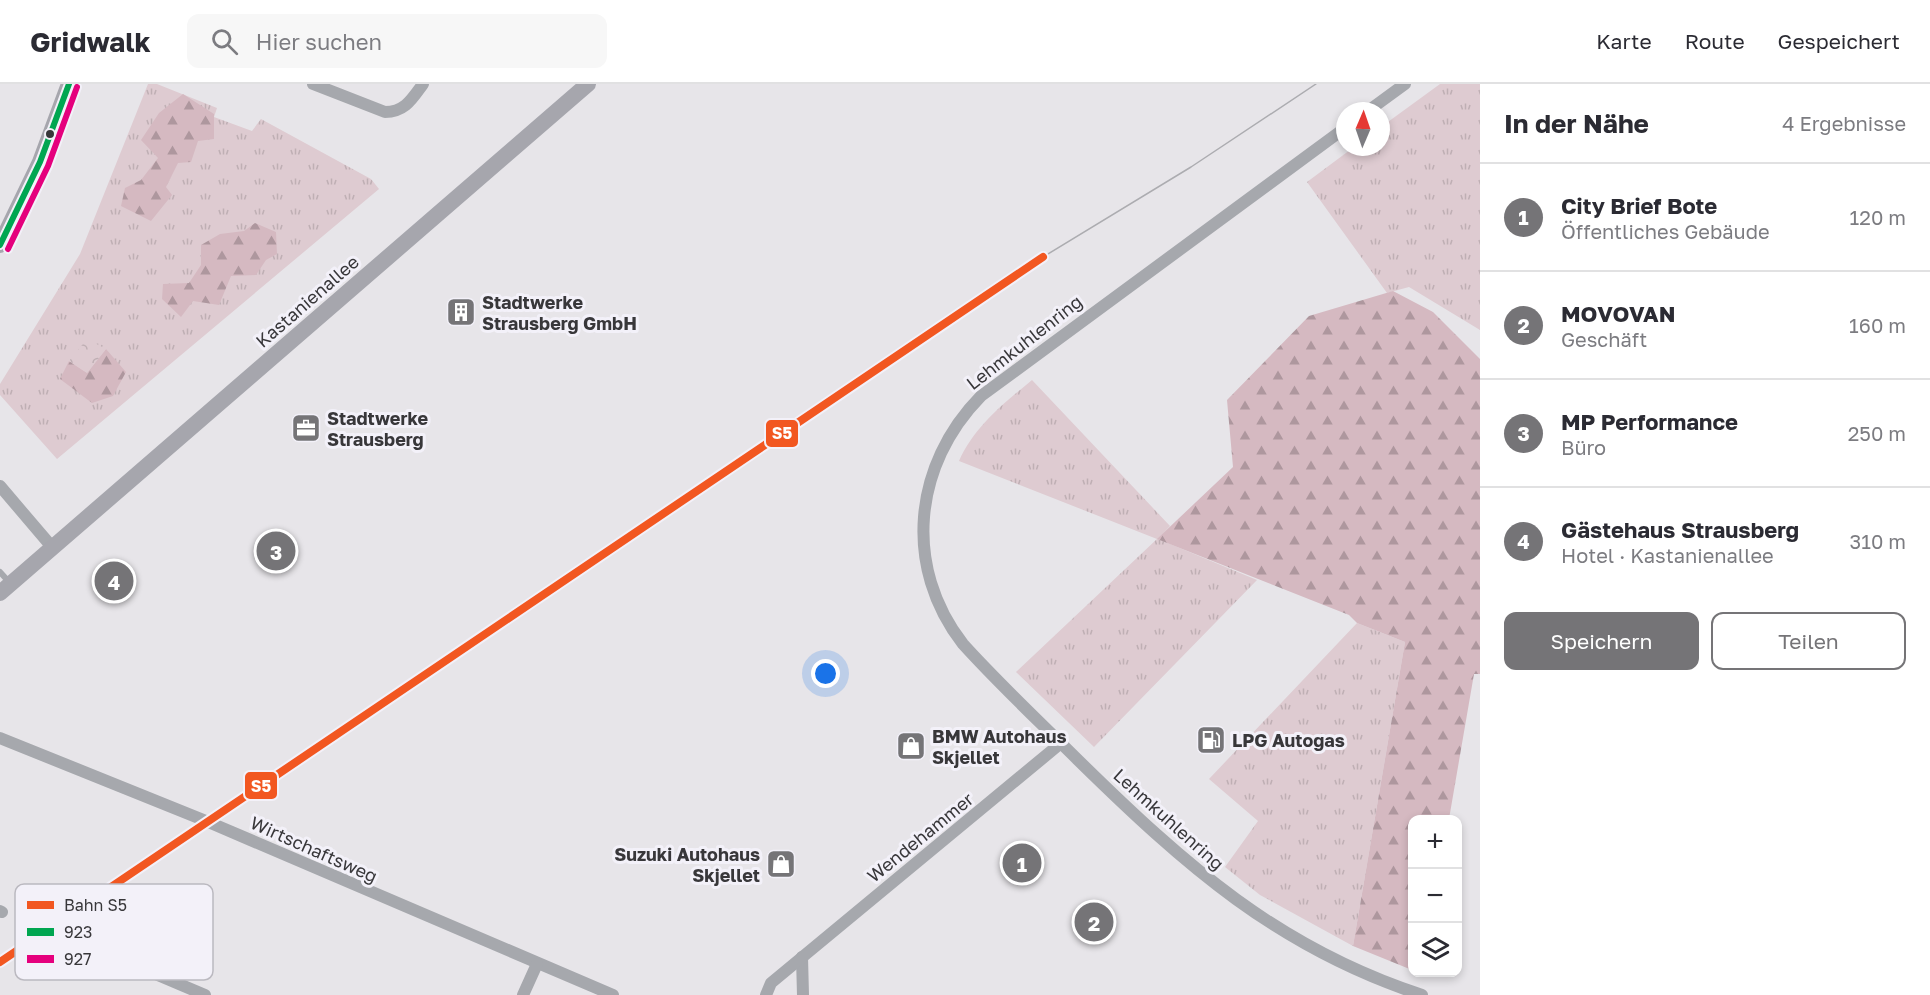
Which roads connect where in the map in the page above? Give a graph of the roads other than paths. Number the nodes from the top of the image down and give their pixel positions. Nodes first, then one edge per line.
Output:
1 (69, 84) edge
2 (313, 84) edge
3 (423, 84) edge
4 (588, 84) edge
5 (1405, 84) edge
6 (1380, 102) edge
7 (1336, 135) edge
8 (0, 245) edge
9 (0, 486) edge
10 (52, 547) junction
11 (3, 583) edge
12 (0, 738) edge
13 (1061, 743) junction
14 (802, 957) junction
15 (537, 964) junction
16 (170, 980) edge
17 (205, 995) edge
18 (523, 995) edge
19 (613, 995) edge
20 (766, 995) edge
21 (803, 995) edge
22 (1422, 995) edge

1 - 8 street
2 - 3 street
4 - 10 street, Kastanienallee
5 - 6 street
7 - 13 street, Lehmkuhlenring
9 - 10 street
10 - 11 street, Kastanienallee
12 - 15 street, Wirtschaftsweg
13 - 14 street, Wendehammer
13 - 22 street, Lehmkuhlenring
14 - 20 street, Wendehammer
14 - 21 street
15 - 18 street
15 - 19 street, Wirtschaftsweg
16 - 17 street

